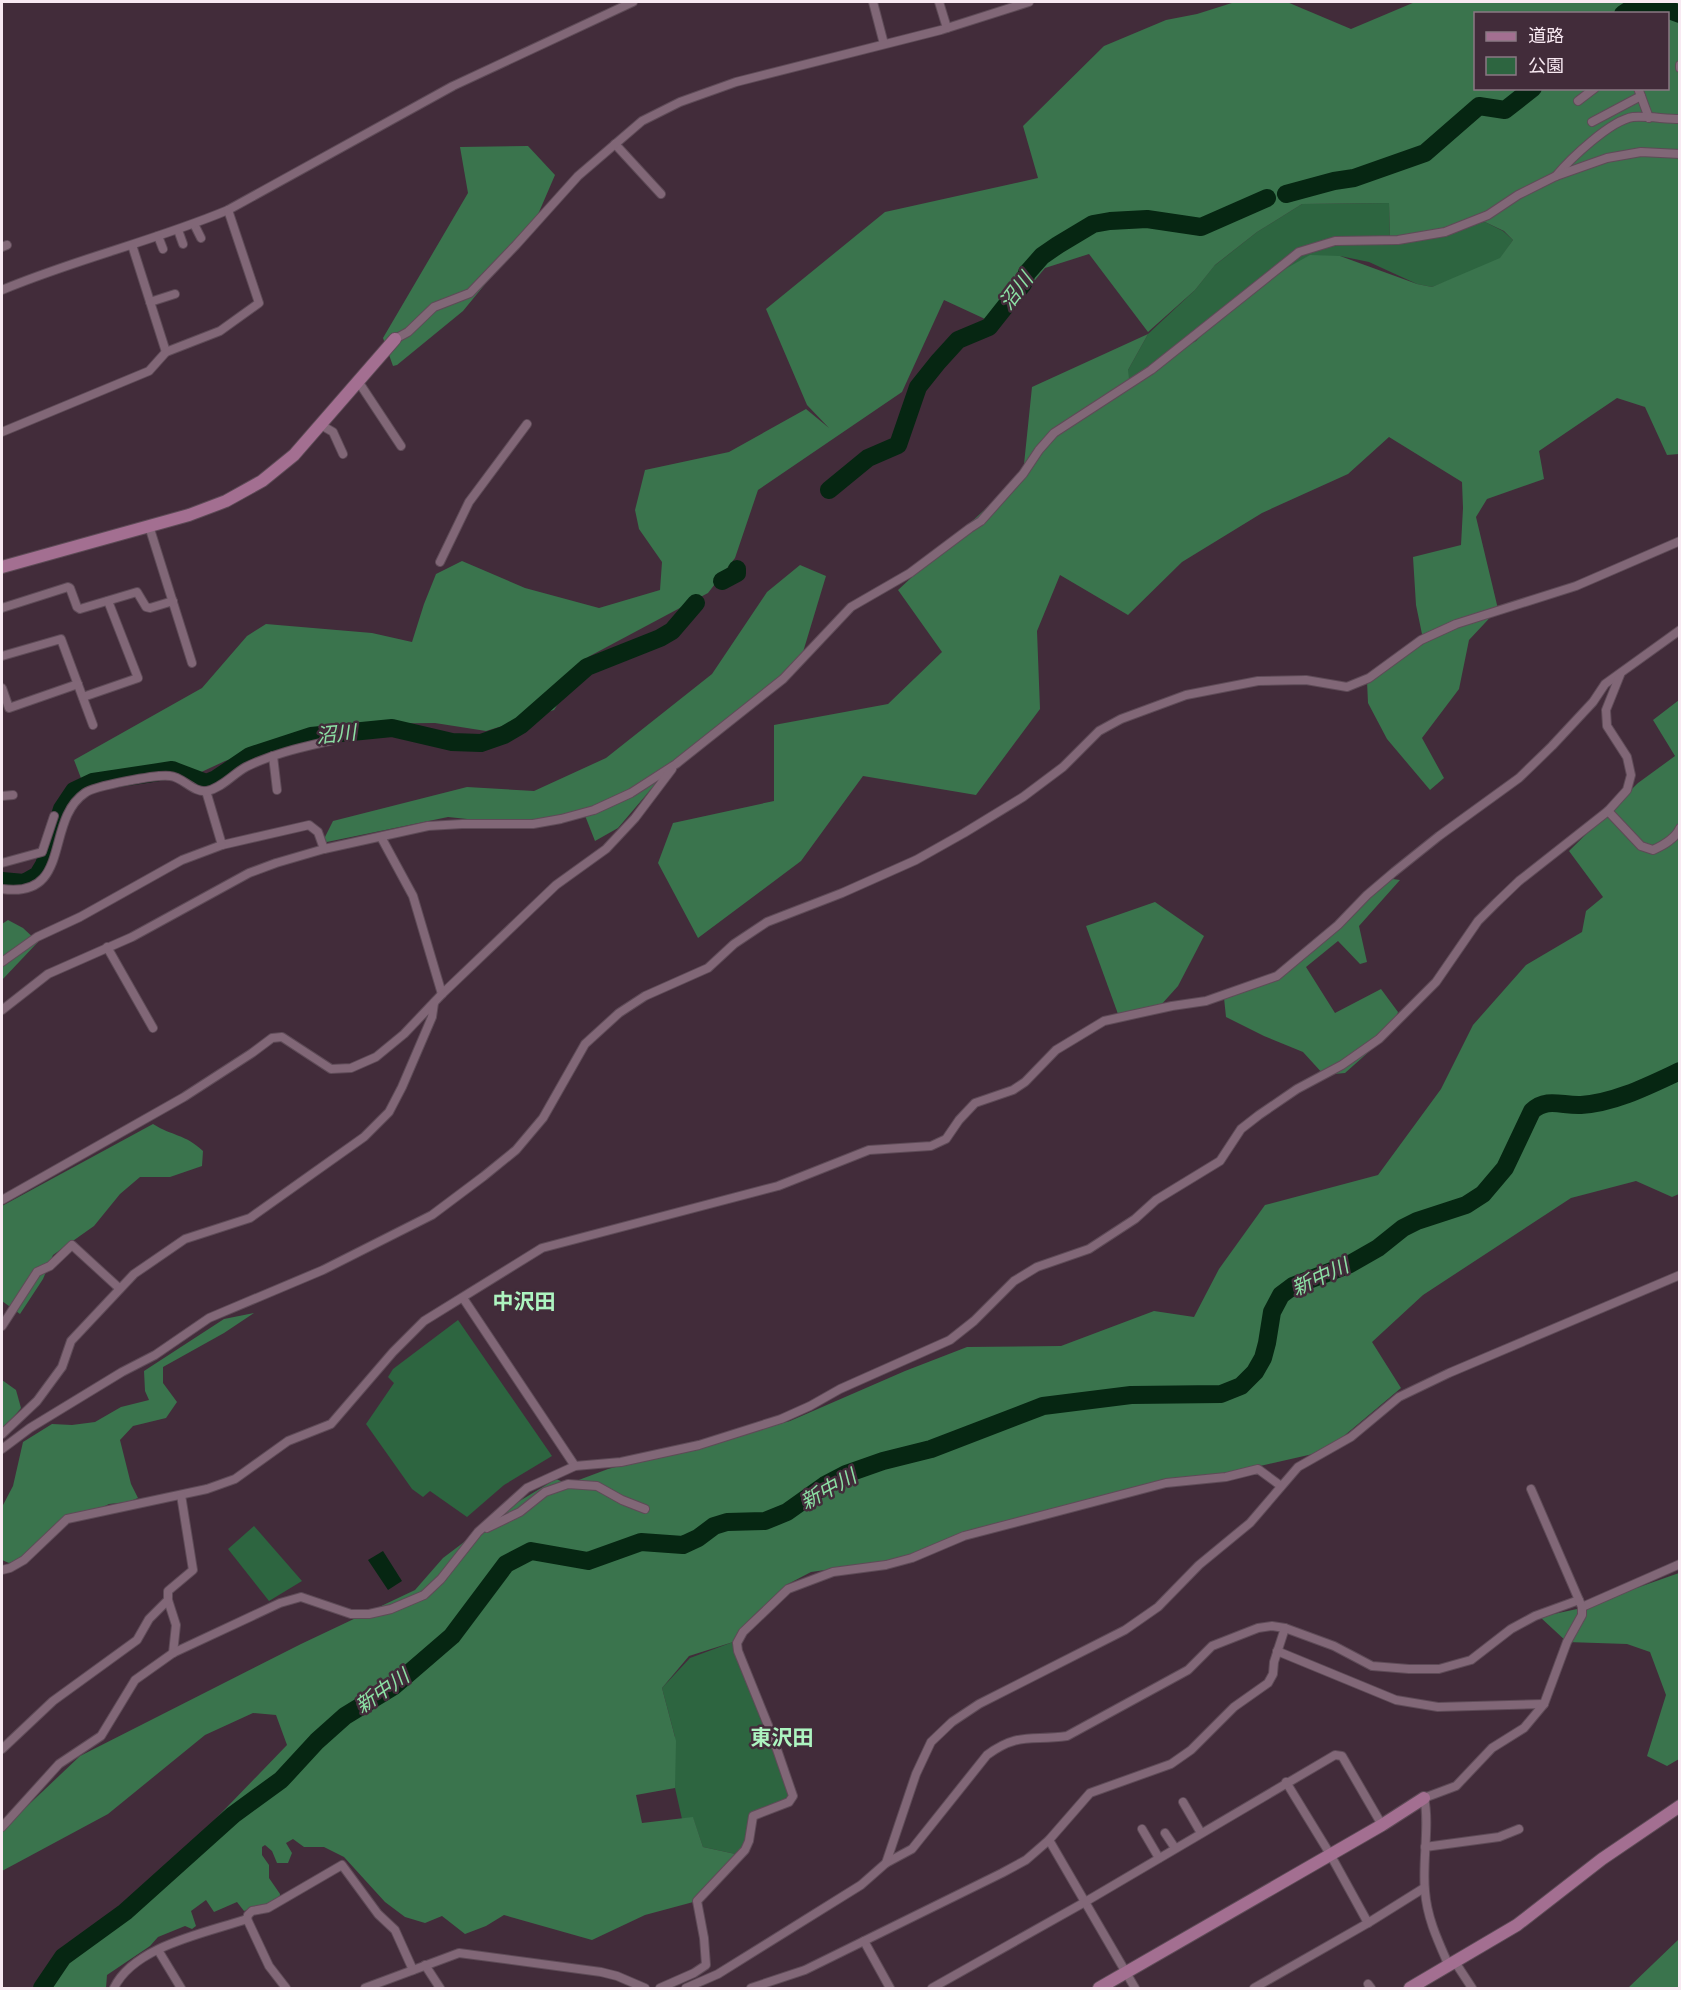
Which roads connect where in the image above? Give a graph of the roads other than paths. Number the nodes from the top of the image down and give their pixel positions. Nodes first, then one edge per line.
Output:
1 (633, 2) edge
2 (873, 2) edge
3 (939, 2) edge
4 (1029, 2) edge
5 (1014, 4) edge
6 (947, 28) junction
7 (884, 44) junction
8 (1592, 90) edge
9 (1639, 92) edge
10 (1578, 101) dead end
11 (1649, 118) junction
12 (1680, 119) edge
13 (1592, 122) dead end
14 (615, 144) junction
15 (1680, 154) edge
16 (1556, 176) junction
17 (661, 194) dead end
18 (228, 210) junction
19 (194, 224) junction
20 (178, 230) junction
21 (158, 236) junction
22 (201, 238) dead end
23 (183, 244) dead end
24 (132, 245) junction
25 (163, 249) dead end
26 (2, 290) edge
27 (175, 294) dead end
28 (150, 302) junction
29 (395, 339) joint
30 (166, 352) junction
31 (358, 381) junction
32 (527, 424) dead end
33 (321, 425) junction
34 (2, 432) edge
35 (401, 446) dead end
36 (343, 454) dead end
37 (149, 526) junction
38 (1680, 541) edge
39 (440, 562) dead end
40 (2, 567) edge
41 (108, 601) junction
42 (173, 601) junction
43 (2, 608) edge
44 (1680, 630) edge
45 (2, 656) edge
46 (192, 663) dead end
47 (1620, 675) junction
48 (78, 684) junction
49 (2, 688) edge
50 (83, 697) junction
51 (93, 724) dead end
52 (334, 740) dead end
53 (273, 756) junction
54 (676, 764) junction
55 (277, 790) dead end
56 (206, 791) junction
57 (13, 795) dead end
58 (2, 796) edge
59 (1608, 811) junction
60 (54, 816) dead end
61 (1680, 828) edge
62 (381, 837) junction
63 (222, 845) junction
64 (324, 849) junction
65 (2, 863) edge
66 (2, 889) edge
67 (107, 947) junction
68 (2, 962) edge
69 (442, 994) junction
70 (434, 1003) junction
71 (2, 1010) edge
72 (153, 1028) dead end
73 (2, 1200) edge
74 (1680, 1275) edge
75 (119, 1288) junction
76 (463, 1298) junction
77 (2, 1326) edge
78 (2, 1434) edge
79 (2, 1449) edge
80 (575, 1466) junction
81 (1281, 1486) junction
82 (1531, 1489) dead end
83 (181, 1495) junction
84 (645, 1509) dead end
85 (478, 1532) junction
86 (1680, 1564) edge
87 (2, 1570) edge
88 (168, 1600) junction
89 (1581, 1604) junction
90 (1285, 1628) junction
91 (1277, 1651) junction
92 (173, 1653) junction
93 (1544, 1704) junction
94 (2, 1749) edge
95 (1286, 1782) junction
96 (1424, 1798) junction
97 (1183, 1802) dead end
98 (1680, 1806) edge
99 (1382, 1825) junction
100 (2, 1827) edge
101 (1519, 1828) dead end
102 (1142, 1829) dead end
103 (1165, 1833) dead end
104 (1201, 1833) junction
105 (1049, 1840) junction
106 (1425, 1847) junction
107 (1175, 1848) junction
108 (1330, 1854) junction
109 (1159, 1857) junction
110 (886, 1863) junction
111 (1424, 1888) junction
112 (1085, 1902) junction
113 (247, 1920) junction
114 (1368, 1923) junction
115 (864, 1941) junction
116 (158, 1950) junction
117 (1452, 1964) junction
118 (425, 1965) junction
119 (413, 1970) junction
120 (1126, 1973) junction
121 (114, 1989) edge
122 (181, 1989) edge
123 (286, 1989) edge
124 (366, 1989) edge
125 (440, 1989) edge
126 (645, 1989) edge
127 (660, 1989) edge
128 (686, 1989) edge
129 (751, 1989) edge
130 (890, 1989) edge
131 (932, 1989) edge
132 (1100, 1989) edge
133 (1135, 1989) edge
134 (1254, 1989) edge
135 (1410, 1989) edge
136 (1472, 1989) edge

1 - 18 street
2 - 7 street
3 - 6 street
4 - 5 street
5 - 6 street
6 - 7 street
7 - 14 street
8 - 10 street
9 - 11 street
9 - 13 street
11 - 12 street
11 - 16 street
14 - 17 street
14 - 29 street
15 - 16 street
16 - 54 street
18 - 19 street
18 - 30 street
19 - 20 street
19 - 22 street
20 - 21 street
20 - 23 street
21 - 24 street
21 - 25 street
24 - 26 street
24 - 28 street
27 - 28 street
28 - 30 street
29 - 31 street
30 - 34 street
31 - 33 street
31 - 35 street
32 - 39 street
33 - 36 street
33 - 37 street
37 - 40 street
37 - 42 street
38 - 79 street
41 - 42 street
41 - 43 street
41 - 50 street
42 - 46 street
44 - 47 street
45 - 48 street
47 - 59 street
47 - 76 street
48 - 49 street
48 - 50 street
50 - 51 street
52 - 53 street
53 - 55 street
53 - 56 street
54 - 62 street
54 - 69 street
56 - 63 street
56 - 66 street
57 - 58 street
59 - 61 street
59 - 80 street
60 - 65 street
62 - 64 street
62 - 69 street
63 - 64 street
63 - 68 street
64 - 67 street
67 - 71 street
67 - 72 street
69 - 70 street
70 - 73 street
70 - 75 street
74 - 81 street
75 - 77 street
75 - 78 street
76 - 80 street
76 - 83 street
80 - 85 street
81 - 110 street
81 - 127 street
82 - 89 street
83 - 87 street
83 - 88 street
84 - 85 street
85 - 92 street
86 - 89 street
88 - 92 street
88 - 94 street
89 - 90 street
89 - 93 street
90 - 91 street
90 - 110 street
91 - 93 street
91 - 105 street
92 - 100 street
93 - 96 street
95 - 99 street
95 - 104 street
95 - 108 street
96 - 99 street
96 - 106 street
97 - 104 street
98 - 117 street
99 - 108 street
101 - 106 street
102 - 109 street
103 - 107 street
104 - 107 street
105 - 112 street
105 - 115 street
106 - 111 street
107 - 109 street
108 - 114 street
108 - 120 street
109 - 112 street
110 - 128 street
111 - 114 street
111 - 117 street
112 - 120 street
112 - 131 street
113 - 116 street
113 - 119 street
113 - 123 street
114 - 134 street
115 - 129 street
115 - 130 street
116 - 121 street
116 - 122 street
117 - 135 street
117 - 136 street
118 - 119 street
118 - 125 street
118 - 126 street
119 - 124 street
120 - 132 street
120 - 133 street

